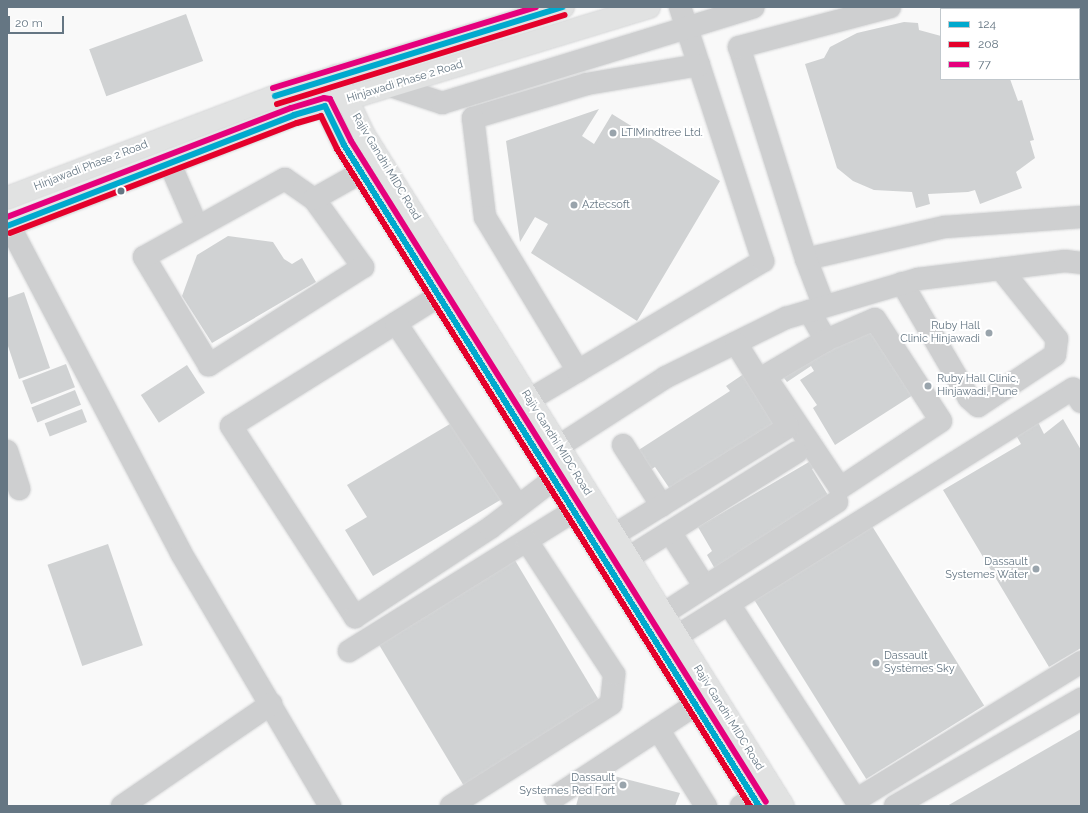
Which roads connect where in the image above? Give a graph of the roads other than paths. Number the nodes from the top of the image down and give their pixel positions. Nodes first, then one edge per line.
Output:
1 (563, 7) edge
2 (649, 7) edge
3 (754, 7) edge
4 (890, 7) edge
5 (683, 17) edge
6 (699, 65) junction
7 (336, 76) junction
8 (314, 83) junction
9 (391, 86) junction
10 (347, 100) junction
11 (325, 106) junction
12 (170, 164) junction
13 (362, 172) junction
14 (7, 198) edge
15 (314, 199) junction
16 (1081, 218) edge
17 (8, 225) edge
18 (197, 226) junction
19 (806, 260) junction
20 (1081, 263) edge
21 (1001, 269) junction
22 (902, 283) junction
23 (439, 296) junction
24 (816, 309) junction
25 (396, 323) junction
26 (826, 340) junction
27 (736, 343) junction
28 (578, 371) junction
29 (529, 400) junction
30 (1081, 402) edge
31 (623, 445) dead end
32 (7, 451) edge
33 (550, 452) junction
34 (797, 452) dead end
35 (554, 478) junction
36 (19, 489) dead end
37 (837, 502) dead end
38 (518, 506) junction
39 (662, 506) junction
40 (574, 511) junction
41 (670, 532) junction
42 (614, 535) junction
43 (527, 541) junction
44 (628, 558) junction
45 (705, 587) junction
46 (729, 604) junction
47 (663, 614) junction
48 (677, 636) junction
49 (349, 651) dead end
50 (1081, 662) edge
51 (1081, 699) edge
52 (271, 704) junction
53 (696, 705) junction
54 (658, 729) junction
55 (555, 797) dead end
56 (751, 803) edge
57 (122, 806) edge
58 (330, 806) edge
59 (451, 806) edge
60 (706, 806) edge
61 (783, 806) edge
62 (895, 806) edge

1 - 7 main road, Hinjawadi Phase 2 Road
2 - 9 main road, Hinjawadi Phase 2 Road
3 - 5 street
4 - 19 street
5 - 6 street
5 - 9 street
6 - 28 street
6 - 28 street
7 - 8 main road, Hinjawadi Phase 2 Road
7 - 10 main road, Rajiv Gandhi MIDC Road
8 - 11 main road, Rajiv Gandhi MIDC Road
8 - 14 main road, Hinjawadi Phase 2 Road
9 - 10 main road, Hinjawadi Phase 2 Road
10 - 11 main road, Hinjawadi Phase 2 Road
10 - 29 main road, Rajiv Gandhi MIDC Road
11 - 12 main road, Hinjawadi Phase 2 Road
11 - 13 main road, Rajiv Gandhi MIDC Road
12 - 17 main road, Hinjawadi Phase 2 Road
12 - 18 street
13 - 15 street
13 - 23 main road, Rajiv Gandhi MIDC Road
15 - 18 street
15 - 18 street
16 - 19 street
17 - 52 street
19 - 24 street
20 - 21 street
21 - 22 street
21 - 22 street
22 - 24 street
23 - 25 street
23 - 33 main road, Rajiv Gandhi MIDC Road
24 - 26 street
24 - 27 street
25 - 38 street
25 - 38 street
26 - 26 street
27 - 33 street
27 - 39 street
28 - 29 street
29 - 33 main road, Rajiv Gandhi MIDC Road
30 - 46 street
31 - 39 street
32 - 36 street
33 - 35 main road, Rajiv Gandhi MIDC Road
33 - 42 main road, Rajiv Gandhi MIDC Road
34 - 41 street
35 - 38 street
35 - 40 main road, Rajiv Gandhi MIDC Road
37 - 45 street
39 - 42 street
40 - 43 street
40 - 53 main road, Rajiv Gandhi MIDC Road
41 - 44 street
41 - 45 street
42 - 44 main road, Rajiv Gandhi MIDC Road
43 - 49 street
43 - 59 street
44 - 47 main road, Rajiv Gandhi MIDC Road
45 - 47 street
46 - 48 street
46 - 50 street
47 - 48 main road, Rajiv Gandhi MIDC Road
48 - 61 main road, Rajiv Gandhi MIDC Road
51 - 62 street
52 - 57 street
52 - 58 street
53 - 54 street
53 - 56 main road, Rajiv Gandhi MIDC Road
54 - 55 street
54 - 60 street

